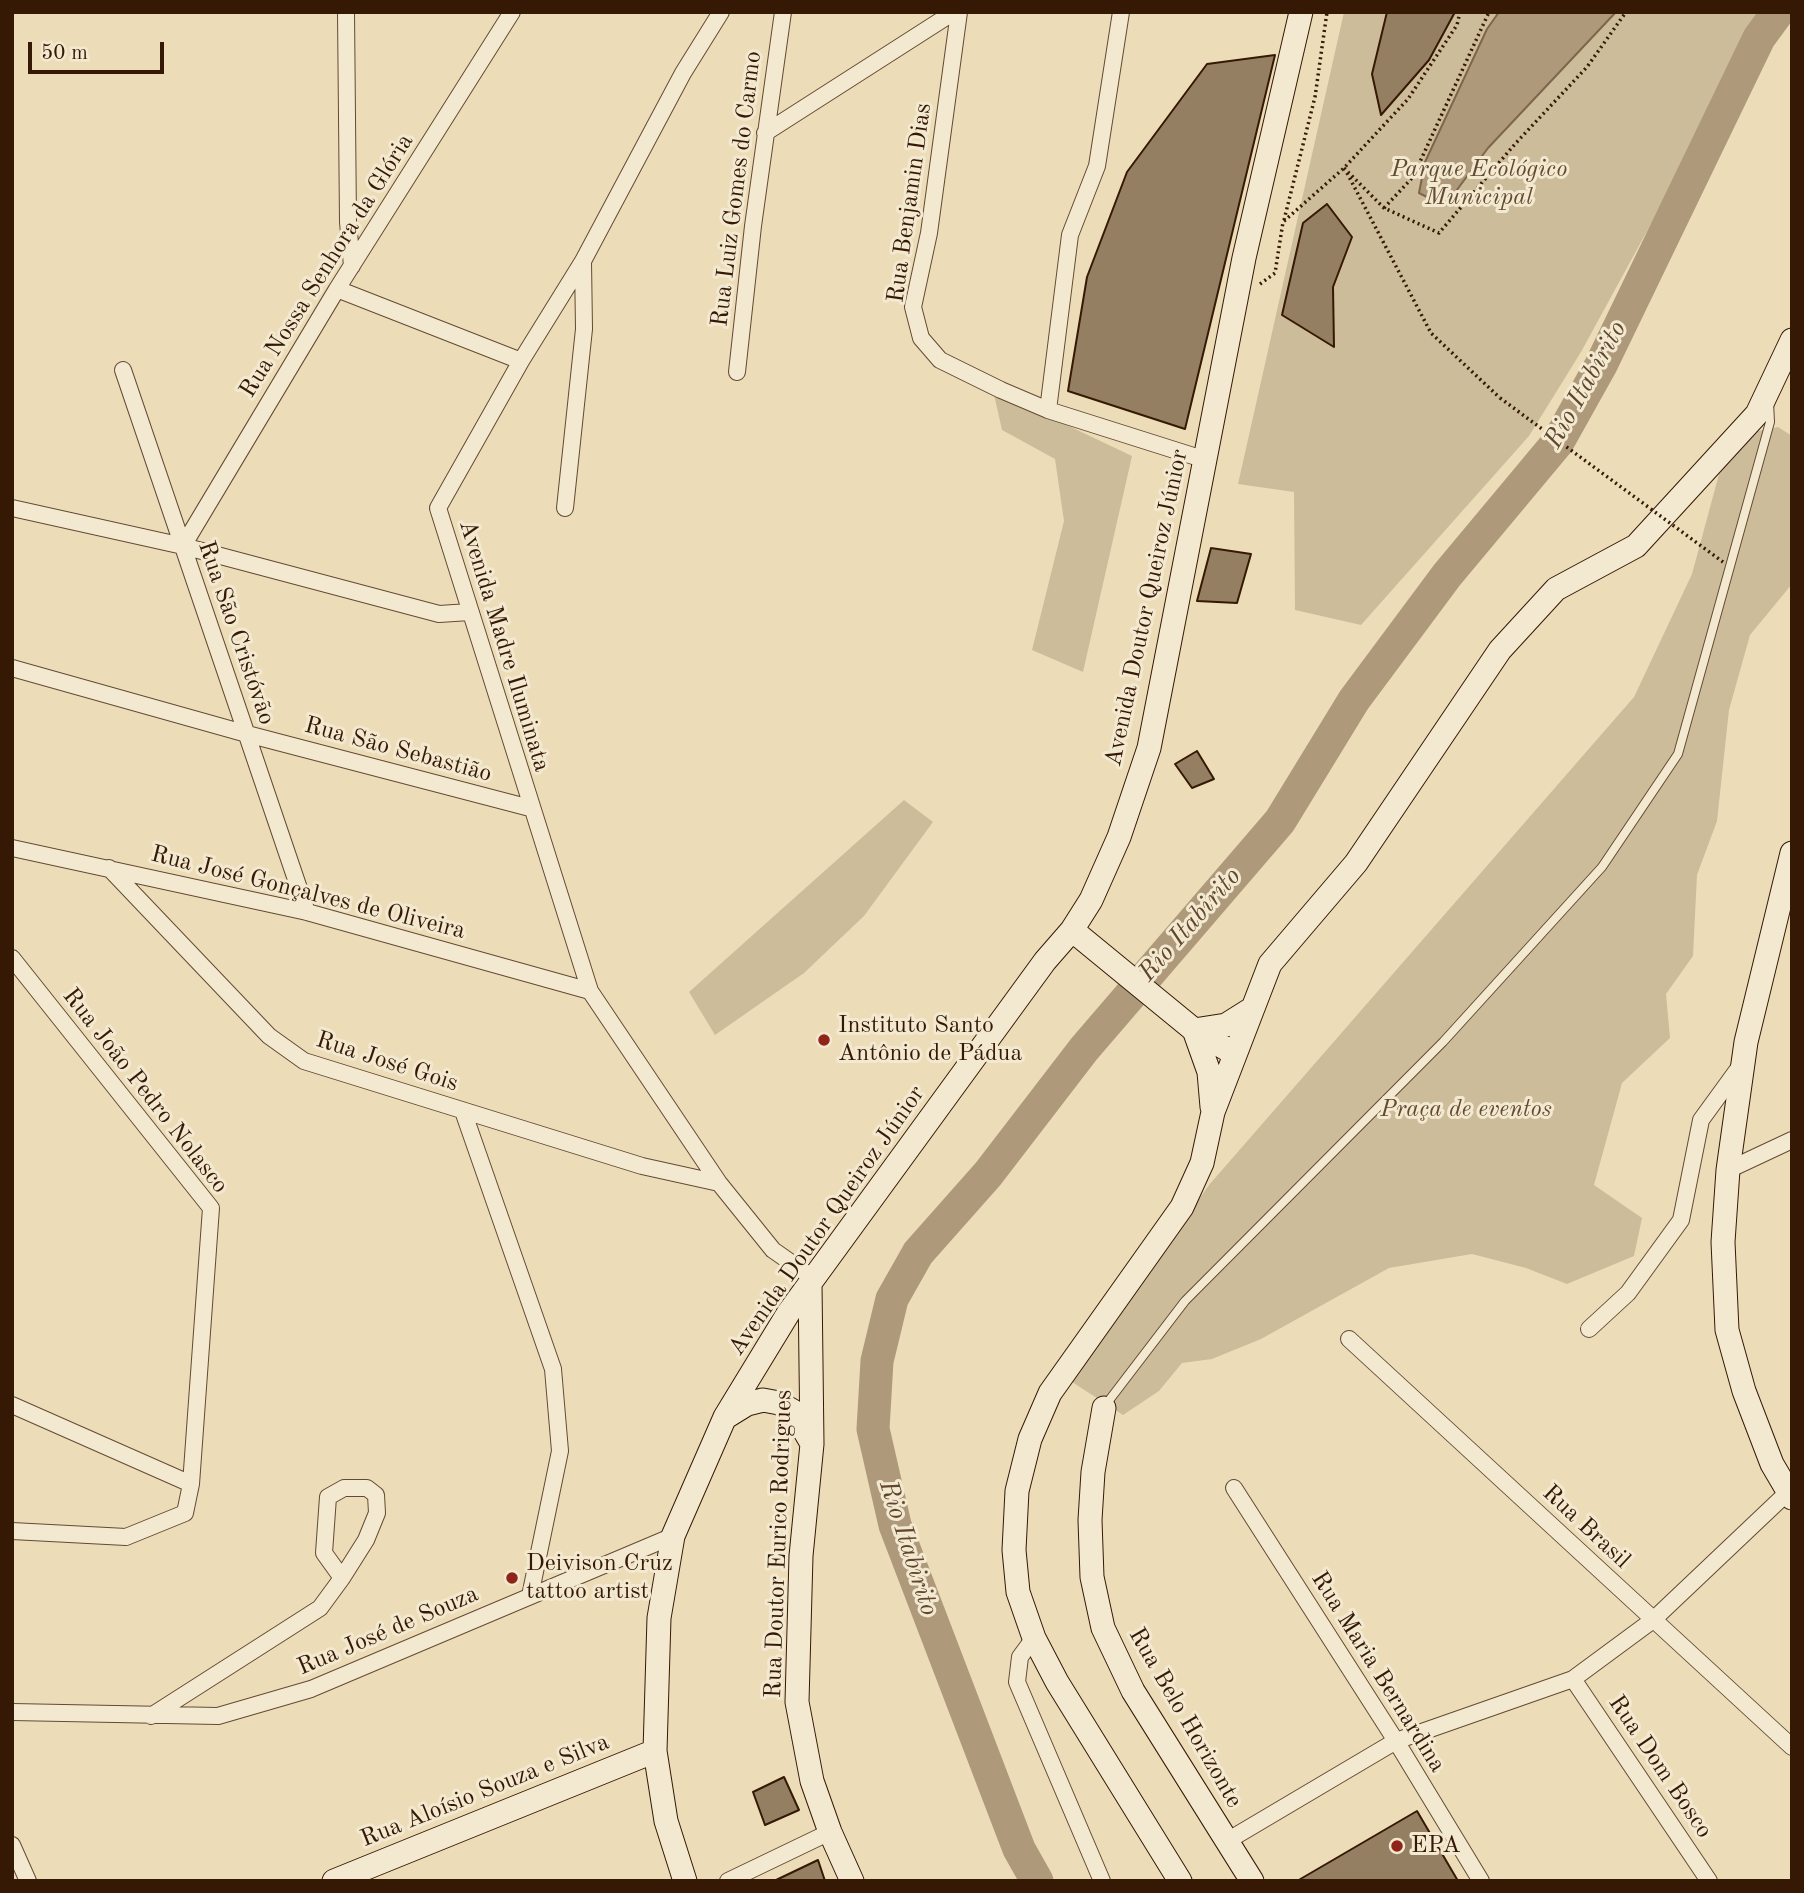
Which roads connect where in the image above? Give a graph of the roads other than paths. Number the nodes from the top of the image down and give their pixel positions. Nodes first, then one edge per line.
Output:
1 (346, 12) edge
2 (721, 12) edge
3 (783, 12) edge
4 (957, 12) edge
5 (1121, 12) edge
6 (1301, 12) edge
7 (509, 15) edge
8 (765, 133) junction
9 (583, 261) junction
10 (352, 266) junction
11 (337, 289) junction
12 (1792, 340) edge
13 (521, 361) junction
14 (123, 369) dead end
15 (737, 372) dead end
16 (1768, 396) junction
17 (1048, 410) junction
18 (1206, 460) junction
19 (12, 508) edge
20 (565, 508) dead end
21 (183, 546) junction
22 (470, 612) junction
23 (12, 668) edge
24 (247, 734) junction
25 (530, 808) junction
26 (12, 842) edge
27 (13, 848) edge
28 (1792, 853) edge
29 (12, 859) edge
30 (109, 868) junction
31 (307, 912) junction
32 (1072, 930) junction
33 (12, 958) edge
34 (590, 991) junction
35 (1253, 1008) junction
36 (1188, 1025) junction
37 (1235, 1054) junction
38 (1743, 1063) junction
39 (463, 1111) junction
40 (1213, 1112) junction
41 (1792, 1140) edge
42 (1728, 1170) junction
43 (719, 1183) junction
44 (811, 1281) junction
45 (1589, 1329) dead end
46 (1349, 1339) dead end
47 (12, 1405) edge
48 (1104, 1408) joint
49 (725, 1417) junction
50 (812, 1444) junction
51 (191, 1484) junction
52 (1234, 1488) dead end
53 (1790, 1495) edge
54 (12, 1531) edge
55 (673, 1536) junction
56 (342, 1578) junction
57 (530, 1596) junction
58 (1653, 1620) junction
59 (1034, 1638) junction
60 (1573, 1679) junction
61 (12, 1712) edge
62 (151, 1716) junction
63 (1396, 1741) junction
64 (1792, 1747) edge
65 (655, 1751) junction
66 (830, 1832) junction
67 (1227, 1841) junction
68 (12, 1845) edge
69 (28, 1881) edge
70 (334, 1881) edge
71 (685, 1881) edge
72 (728, 1881) edge
73 (852, 1881) edge
74 (1102, 1881) edge
75 (1180, 1881) edge
76 (1252, 1881) edge
77 (1481, 1881) edge
78 (1709, 1881) edge

1 - 10 street
2 - 9 street, Avenida Madre Iluminata
3 - 8 street, Rua Luiz Gomes do Carmo
4 - 8 street
4 - 17 street, Rua Benjamin Dias
5 - 17 street
6 - 18 main road, Avenida Doutor Queiroz Júnior
7 - 10 street, Rua Nossa Senhora da Glória
8 - 15 street, Rua Luiz Gomes do Carmo
9 - 13 street, Avenida Madre Iluminata
9 - 20 street
10 - 11 street, Rua Nossa Senhora da Glória
11 - 13 street
11 - 21 street, Rua Nossa Senhora da Glória
12 - 16 main road
13 - 22 street, Avenida Madre Iluminata
14 - 21 street, Rua São Cristóvão
16 - 35 main road
16 - 48 lane
17 - 18 street, Rua Benjamin Dias
18 - 32 main road, Avenida Doutor Queiroz Júnior
19 - 21 street
21 - 22 street
21 - 24 street, Rua São Cristóvão
22 - 25 street, Avenida Madre Iluminata
23 - 24 street, Rua São Sebastião
24 - 25 street, Rua São Sebastião
24 - 31 street, Rua São Cristóvão
25 - 34 street, Avenida Madre Iluminata
26 - 27 street
27 - 29 street
27 - 30 street, Rua José Gonçalves de Oliveira
28 - 38 main road
30 - 31 street, Rua José Gonçalves de Oliveira
30 - 39 street, Rua José Gois
31 - 34 street, Rua José Gonçalves de Oliveira
32 - 36 main road
32 - 44 main road, Avenida Doutor Queiroz Júnior
33 - 51 street, Rua João Pedro Nolasco
34 - 43 street, Avenida Madre Iluminata
35 - 36 main road
35 - 37 main road
36 - 37 main road
36 - 40 main road
37 - 40 main road
38 - 42 main road
38 - 45 street
39 - 43 street, Rua José Gois
39 - 57 street
40 - 59 main road
41 - 42 street
42 - 53 main road
43 - 44 street, Avenida Madre Iluminata
44 - 49 main road, Avenida Doutor Queiroz Júnior
44 - 50 main road, Rua Doutor Eurico Rodrigues
46 - 58 street, Rua Brasil
47 - 51 street
48 - 67 main road, Rua Belo Horizonte
49 - 50 main road
49 - 55 main road, Avenida Doutor Queiroz Júnior
50 - 66 main road, Rua Doutor Eurico Rodrigues
51 - 54 street, Rua João Pedro Nolasco
52 - 63 street, Rua Maria Bernardina
53 - 58 street
55 - 57 street, Rua José de Souza
55 - 65 main road, Avenida Doutor Queiroz Júnior
56 - 56 street, Rua José de Souza
56 - 62 street, Rua José de Souza
57 - 62 street, Rua José de Souza
58 - 60 street
58 - 64 street, Rua Brasil
59 - 74 street
59 - 75 main road
60 - 63 street
60 - 78 street, Rua Dom Bosco
61 - 62 street, Rua José de Souza
63 - 67 street
63 - 77 street, Rua Maria Bernardina
65 - 70 main road, Rua Aloísio Souza e Silva
65 - 71 main road, Avenida Doutor Queiroz Júnior
66 - 72 street
66 - 73 main road, Rua Doutor Eurico Rodrigues
67 - 76 main road, Rua Belo Horizonte
68 - 69 street

